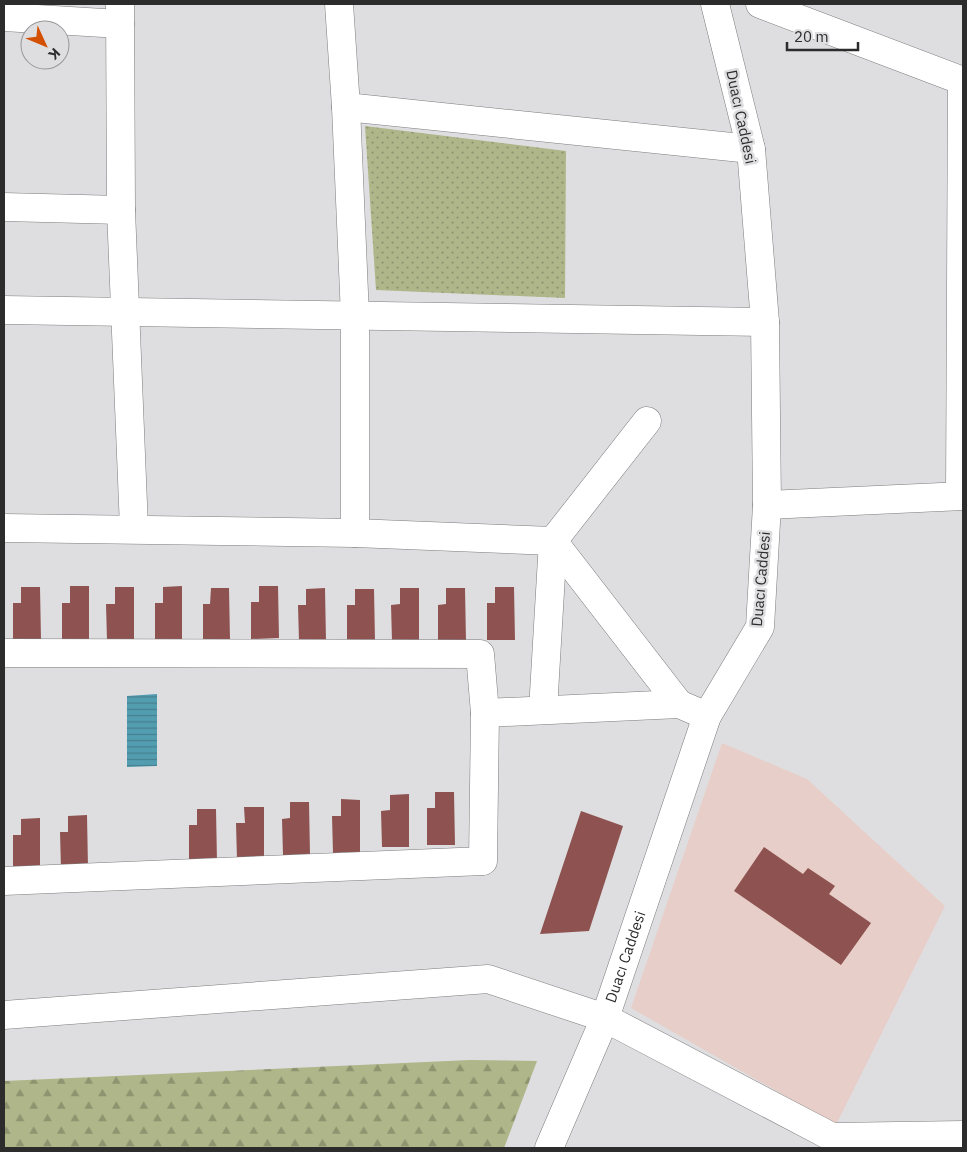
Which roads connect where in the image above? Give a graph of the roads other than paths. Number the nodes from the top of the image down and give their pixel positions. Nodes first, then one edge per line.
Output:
1 (339, 4) edge
2 (715, 4) edge
3 (760, 4) edge
4 (120, 14) edge
5 (4, 17) edge
6 (963, 81) edge
7 (346, 107) junction
8 (751, 149) junction
9 (4, 207) edge
10 (120, 210) junction
11 (962, 292) edge
12 (4, 310) edge
13 (124, 313) junction
14 (355, 316) junction
15 (765, 322) junction
16 (647, 421) dead end
17 (962, 495) edge
18 (767, 505) junction
19 (4, 528) edge
20 (134, 528) junction
21 (355, 533) junction
22 (553, 541) junction
23 (4, 653) edge
24 (679, 704) junction
25 (543, 710) junction
26 (485, 713) junction
27 (707, 716) junction
28 (4, 881) edge
29 (4, 1015) edge
30 (605, 1018) junction
31 (963, 1135) edge
32 (549, 1148) edge

1 - 7 street
2 - 8 street, Duacı Caddesi
3 - 6 street
4 - 5 street
4 - 10 street
6 - 11 street
7 - 8 street
7 - 14 street
8 - 15 street, Duacı Caddesi
9 - 10 street
10 - 13 street
11 - 17 street
12 - 13 street
13 - 14 street
13 - 20 street
14 - 15 street
14 - 21 street
15 - 18 street, Duacı Caddesi
16 - 22 street
17 - 18 street
18 - 27 street, Duacı Caddesi
19 - 20 street
20 - 21 street
21 - 22 street
22 - 24 street
22 - 25 street
23 - 26 street
24 - 25 street
24 - 27 street
25 - 26 street
26 - 28 street
27 - 30 street, Duacı Caddesi
29 - 30 street
30 - 31 street
30 - 32 street, Duacı Caddesi

